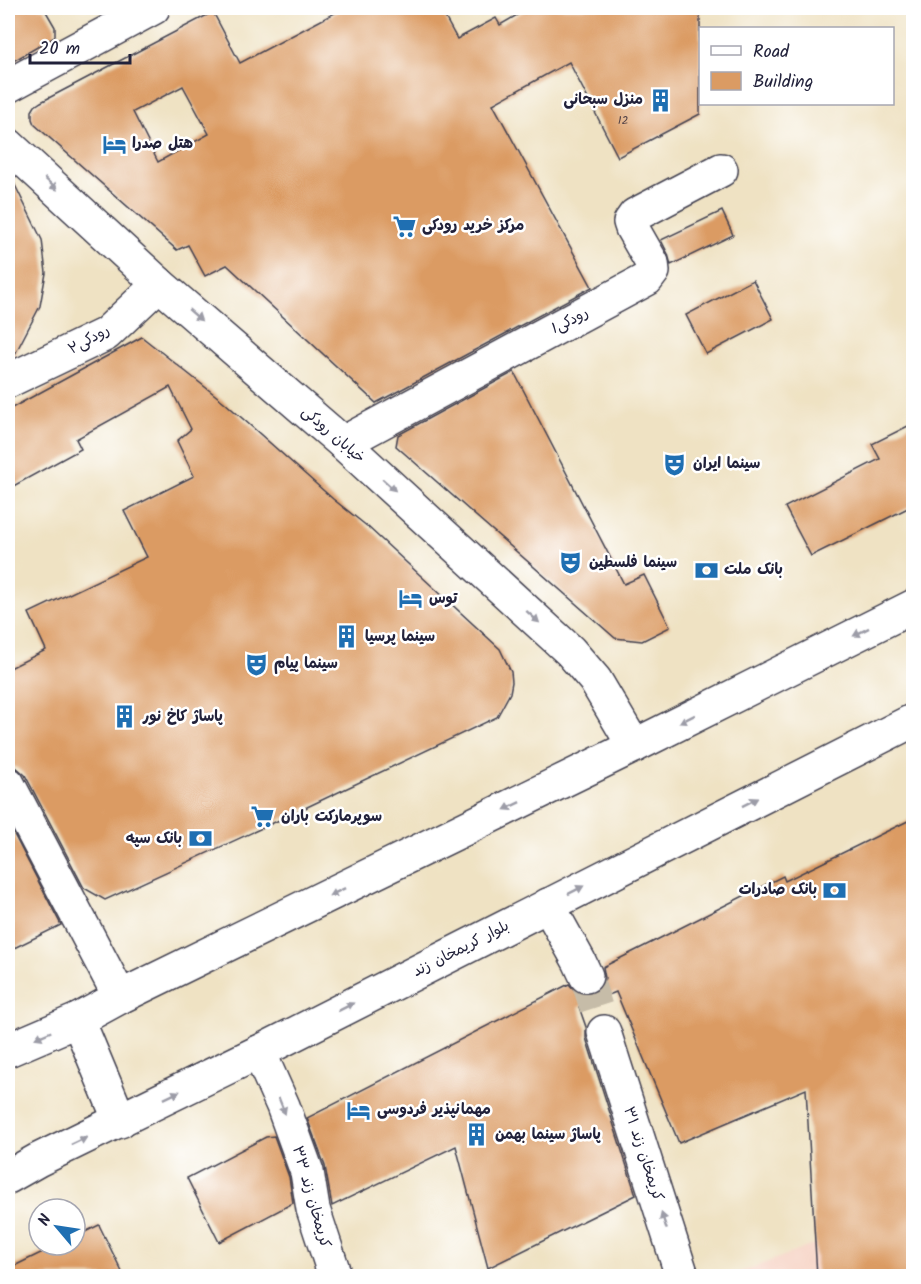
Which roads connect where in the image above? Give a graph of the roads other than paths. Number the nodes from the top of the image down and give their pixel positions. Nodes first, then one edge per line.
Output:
1 (153, 8) edge
2 (8, 86) edge
3 (8, 145) edge
4 (721, 170) dead end
5 (159, 284) junction
6 (8, 381) edge
7 (343, 443) junction
8 (914, 606) edge
9 (914, 720) edge
10 (634, 746) junction
11 (8, 784) edge
12 (548, 905) junction
13 (585, 976) tunnel mouth
14 (120, 997) junction
15 (78, 1020) junction
16 (604, 1032) tunnel mouth
17 (8, 1050) edge
18 (259, 1052) junction
19 (120, 1121) junction
20 (23, 1163) edge
21 (8, 1176) edge
22 (334, 1276) edge
23 (682, 1276) edge

1 - 2 street
3 -> 5 street, خیابان رودکی
4 - 7 street, 1رودکی
5 - 6 street, رودکی۲
5 -> 7 street, خیابان رودکی
7 -> 10 street, خیابان رودکی
8 -> 10 street
12 -> 9 street, بلوار کریمخان زند
10 -> 14 street
11 - 14 street
12 - 13 street
18 -> 12 street, بلوار کریمخان زند
14 - 15 street
15 -> 17 street
15 - 19 street
23 -> 16 street, کریمخان زند ۳۱
19 -> 18 street, بلوار کریمخان زند
18 -> 22 street, کریمخان زند ۳۳
20 -> 19 street, بلوار کریمخان زند
20 - 21 street, بلوار کریمخان زند

